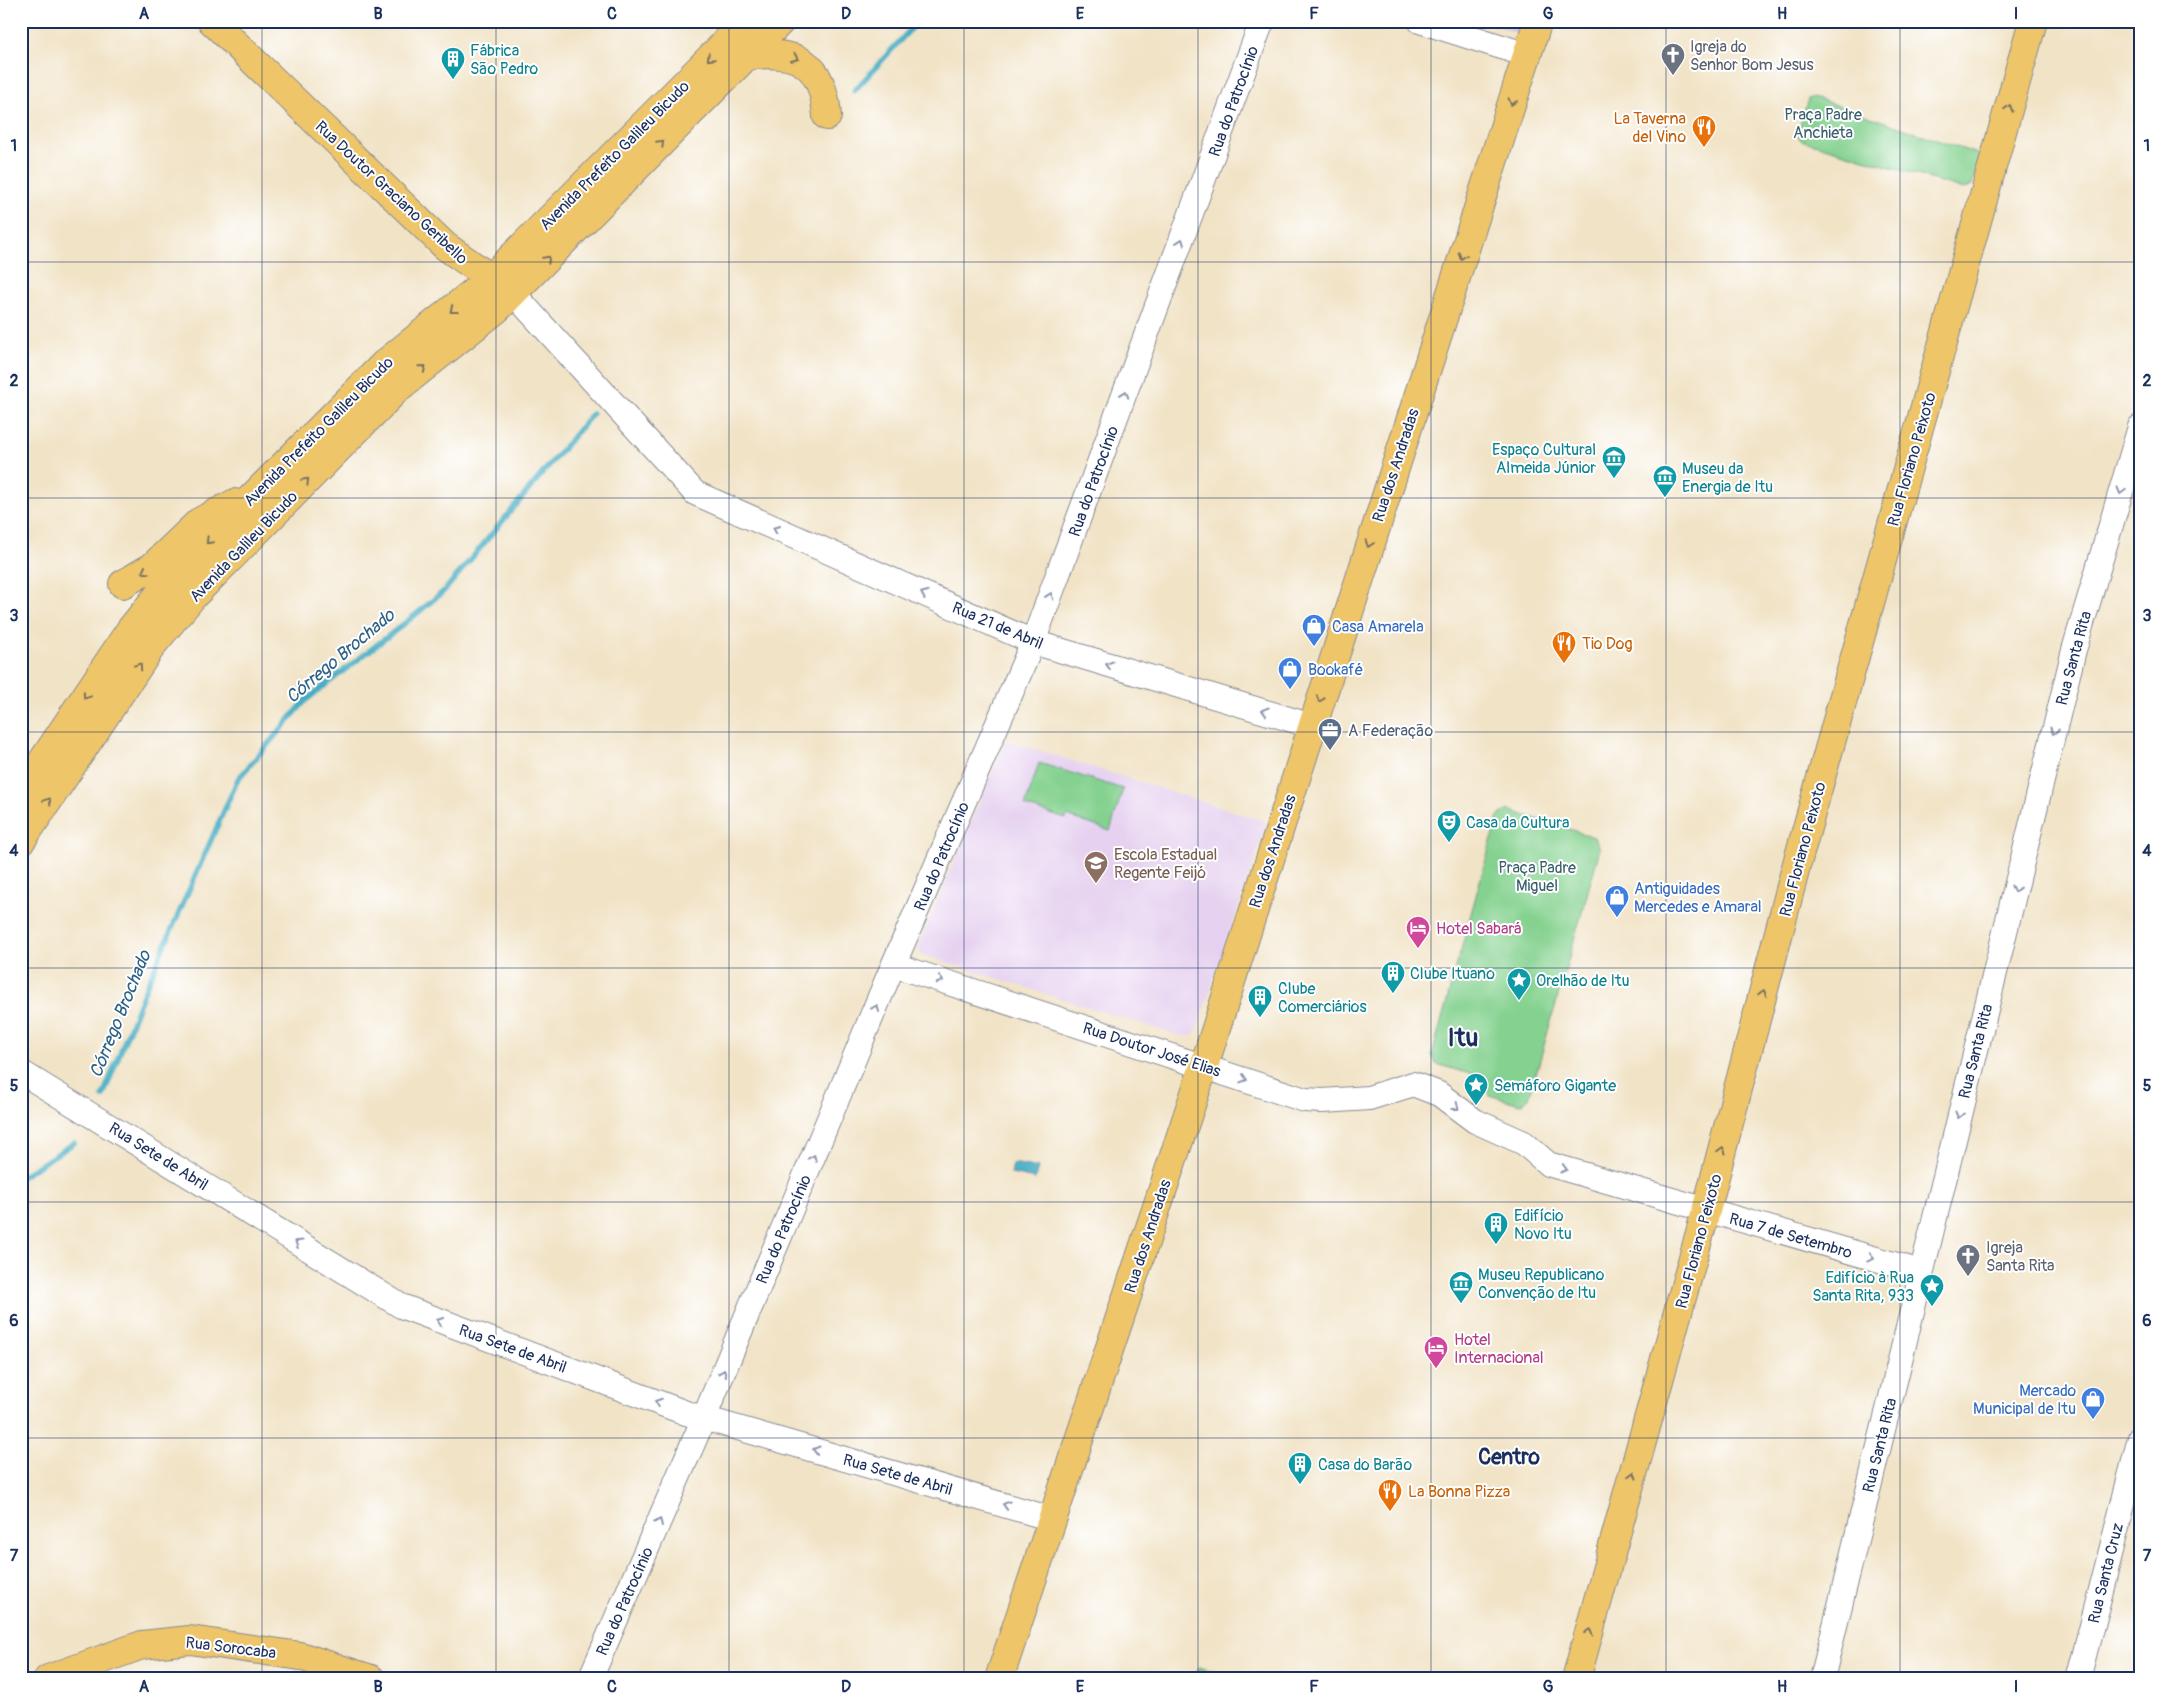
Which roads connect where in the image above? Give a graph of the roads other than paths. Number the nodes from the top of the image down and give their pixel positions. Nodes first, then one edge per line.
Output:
1 (212, 21) edge
2 (741, 21) edge
3 (781, 21) edge
4 (1262, 21) edge
5 (1420, 21) edge
6 (1538, 21) edge
7 (2033, 21) edge
8 (1527, 55) junction
9 (747, 56) junction
10 (827, 116) dead end
11 (490, 278) junction
12 (513, 293) junction
13 (2140, 427) edge
14 (695, 493) joint
15 (255, 494) junction
16 (123, 584) dead end
17 (1033, 642) junction
18 (1312, 726) junction
19 (21, 794) edge
20 (21, 842) edge
21 (894, 966) junction
22 (1204, 1066) junction
23 (21, 1072) edge
24 (1524, 1143) joint
25 (1706, 1211) junction
26 (1921, 1272) junction
27 (704, 1418) junction
28 (2140, 1438) edge
29 (1052, 1519) junction
30 (48, 1679) edge
31 (371, 1679) edge
32 (590, 1679) edge
33 (999, 1679) edge
34 (1576, 1679) edge
35 (1822, 1679) edge
36 (2078, 1679) edge

1 - 11 main road, Rua Doutor Graciano Geribello
2 -> 11 main road, Avenida Prefeito Galileu Bicudo
3 - 9 main road, Avenida Prefeito Galileu Bicudo
17 -> 4 street, Rua do Patrocínio
5 - 8 street
6 - 8 main road, Rua dos Andradas
25 -> 7 main road, Rua Floriano Peixoto
8 -> 18 main road, Rua dos Andradas
9 -> 10 main road
12 -> 9 main road, Avenida Prefeito Galileu Bicudo
11 - 12 main road, Rua Doutor Graciano Geribello
11 -> 15 main road, Avenida Prefeito Galileu Bicudo
12 - 14 street, Rua Doutor Graciano Geribello
20 -> 12 main road, Avenida Galileu Bicudo
13 -> 26 street, Rua Santa Rita
17 -> 14 street, Rua 21 de Abril
15 -> 16 main road
15 -> 19 main road, Avenida Prefeito Galileu Bicudo
18 -> 17 street, Rua 21 de Abril
17 - 21 street, Rua do Patrocínio
18 - 22 main road, Rua dos Andradas
21 -> 22 street, Rua Doutor José Elias
27 -> 21 street, Rua do Patrocínio
22 -> 24 street, Rua Doutor José Elias
22 - 29 main road, Rua dos Andradas
27 -> 23 street, Rua Sete de Abril
24 -> 25 street, Rua 7 de Setembro
25 -> 26 street, Rua 7 de Setembro
34 -> 25 main road, Rua Floriano Peixoto
26 - 35 street, Rua Santa Rita
29 -> 27 street, Rua Sete de Abril
32 -> 27 street, Rua do Patrocínio
28 - 36 street, Rua Santa Cruz
29 - 33 main road, Rua dos Andradas
30 - 31 main road, Rua Sorocaba

